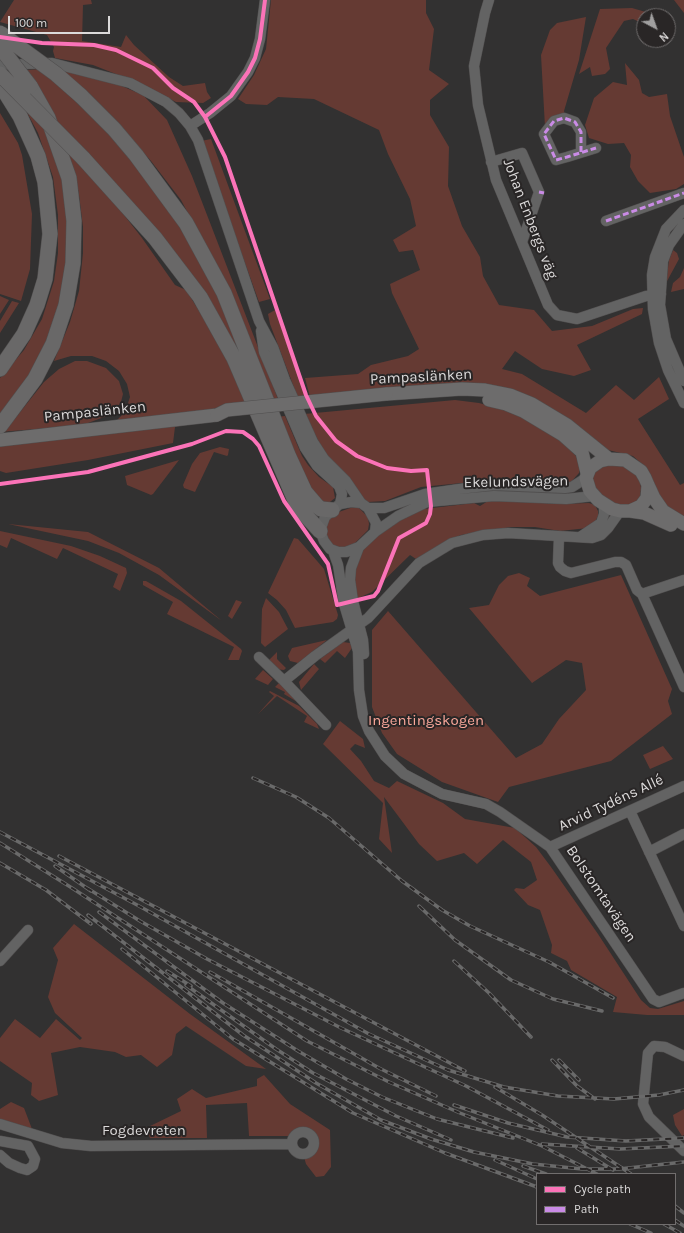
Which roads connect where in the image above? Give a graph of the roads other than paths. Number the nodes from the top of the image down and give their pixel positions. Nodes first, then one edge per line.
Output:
1 (265, 0) edge
2 (489, 0) edge
3 (0, 33) edge
4 (0, 47) edge
5 (0, 65) edge
6 (0, 74) edge
7 (0, 84) edge
8 (190, 126) junction
9 (596, 148) dead end
10 (581, 152) junction
11 (491, 162) junction
12 (684, 193) edge
13 (684, 210) edge
14 (606, 221) dead end
15 (684, 224) edge
16 (522, 242) junction
17 (657, 294) junction
18 (259, 321) junction
19 (672, 367) junction
20 (0, 368) edge
21 (684, 381) edge
22 (386, 397) junction
23 (684, 403) edge
24 (2, 423) edge
25 (0, 440) edge
26 (609, 459) junction
27 (586, 475) junction
28 (648, 485) junction
29 (599, 500) junction
30 (365, 505) junction
31 (336, 507) junction
32 (625, 511) junction
33 (684, 524) edge
34 (320, 531) junction
35 (375, 532) junction
36 (684, 532) edge
37 (559, 537) junction
38 (580, 537) junction
39 (359, 547) junction
40 (333, 551) junction
41 (684, 580) edge
42 (642, 594) junction
43 (356, 628) junction
44 (258, 657) dead end
45 (284, 681) junction
46 (684, 687) edge
47 (326, 725) dead end
48 (684, 786) edge
49 (630, 811) junction
50 (684, 834) edge
51 (550, 848) junction
52 (650, 852) junction
53 (684, 926) edge
54 (28, 930) dead end
55 (0, 961) edge
56 (684, 993) edge
57 (684, 1056) edge
58 (0, 1124) edge
59 (0, 1141) edge
60 (292, 1144) dead end
61 (684, 1151) edge
62 (0, 1155) edge

1 - 8 street
2 - 11 street, Johan Enbergs väg
3 - 31 highway, bridge
4 - 24 highway, bridge
5 - 8 street
6 - 34 highway, bridge
7 - 20 highway
8 - 18 street
9 - 10 street
10 - 10 street
11 - 16 street, Johan Enbergs väg
11 - 16 street
12 - 14 street
13 - 17 street
15 - 17 street
16 - 17 street, Johan Enbergs väg
17 - 19 street
18 - 30 street
18 - 31 street
19 - 21 street
19 - 23 street
22 - 25 main road, Pampaslänken, bridge
22 - 26 main road, Pampaslänken
22 - 27 main road, Pampaslänken
26 - 27 main road, Ekelundsvägen
26 - 28 main road
27 - 29 main road, Ekelundsvägen
27 - 30 street, Ekelundsvägen
28 - 32 main road
28 - 33 main road
29 - 32 main road, Ekelundsvägen
29 - 35 street, Ekelundsvägen
29 - 38 street
30 - 31 street
30 - 35 street
31 - 34 street
32 - 36 main road, Ekelundsvägen
32 - 38 street
34 - 40 street
35 - 39 street
37 - 38 street
37 - 42 street
37 - 43 street
39 - 40 street
39 - 43 street, Bolstomtavägen
40 - 43 street, Bolstomtavägen
41 - 42 street
42 - 46 street
43 - 45 street
43 - 51 street, Bolstomtavägen
44 - 45 street
45 - 47 street
48 - 49 street, Arvid Tydéns Allé
49 - 51 street, Arvid Tydéns Allé
49 - 52 street
50 - 52 street
51 - 56 street, Bolstomtavägen
52 - 53 street
54 - 55 street
57 - 61 street
58 - 60 street, Fogdevreten
59 - 62 street

